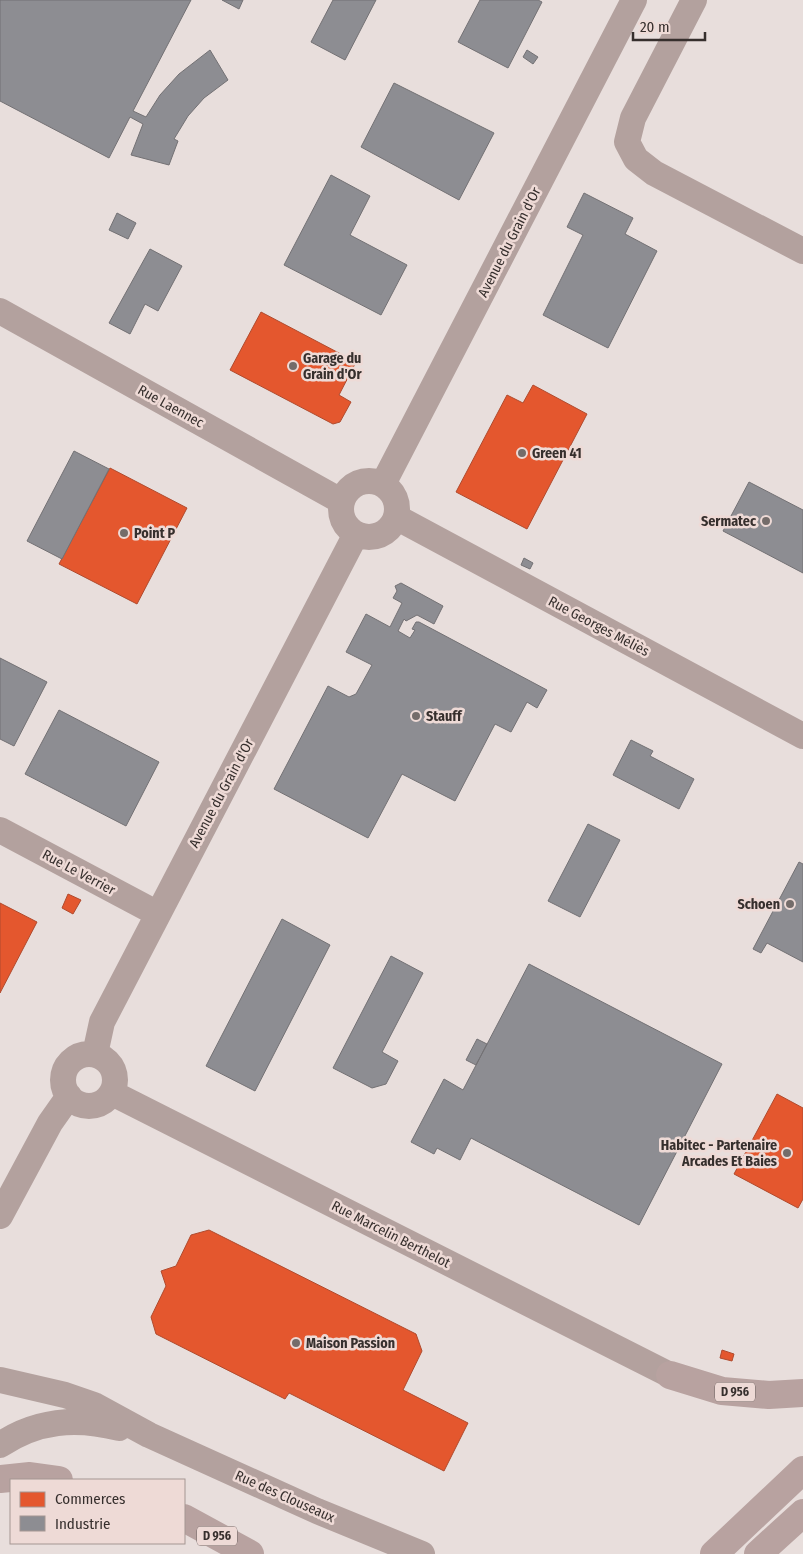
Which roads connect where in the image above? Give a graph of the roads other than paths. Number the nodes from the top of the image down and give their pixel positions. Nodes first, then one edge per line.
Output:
1 (634, 0) edge
2 (694, 0) edge
3 (803, 251) edge
4 (0, 311) edge
5 (383, 484) junction
6 (341, 501) junction
7 (396, 517) junction
8 (356, 534) junction
9 (803, 736) edge
10 (0, 830) edge
11 (158, 914) junction
12 (95, 1054) junction
13 (112, 1093) junction
14 (69, 1096) junction
15 (0, 1216) edge
16 (670, 1375) joint
17 (0, 1380) edge
18 (803, 1393) edge
19 (149, 1435) junction
20 (0, 1445) edge
21 (803, 1470) edge
22 (0, 1479) edge
23 (52, 1479) edge
24 (803, 1513) edge
25 (185, 1519) edge
26 (250, 1554) edge
27 (422, 1554) edge
28 (714, 1554) edge
29 (758, 1554) edge

1 - 5 street, Avenue du Grain d'Or
2 - 3 street
4 - 6 street, Rue Laennec
5 - 6 street
5 - 7 street
6 - 8 street
7 - 8 street
7 - 9 street, Rue Georges Méliès
8 - 11 street, Avenue du Grain d'Or
10 - 11 street, Rue Le Verrier
11 - 12 street, Avenue du Grain d'Or
12 - 13 street
12 - 14 street
13 - 14 street
13 - 16 street, Rue Marcelin Berthelot
14 - 15 street
16 - 18 highway, D 956
17 - 19 street, Rue des Clouseaux
19 - 20 street, Rue des Clouseaux
19 - 27 street, Rue des Clouseaux
21 - 28 highway
22 - 23 highway
24 - 29 highway
25 - 26 highway, D 956

